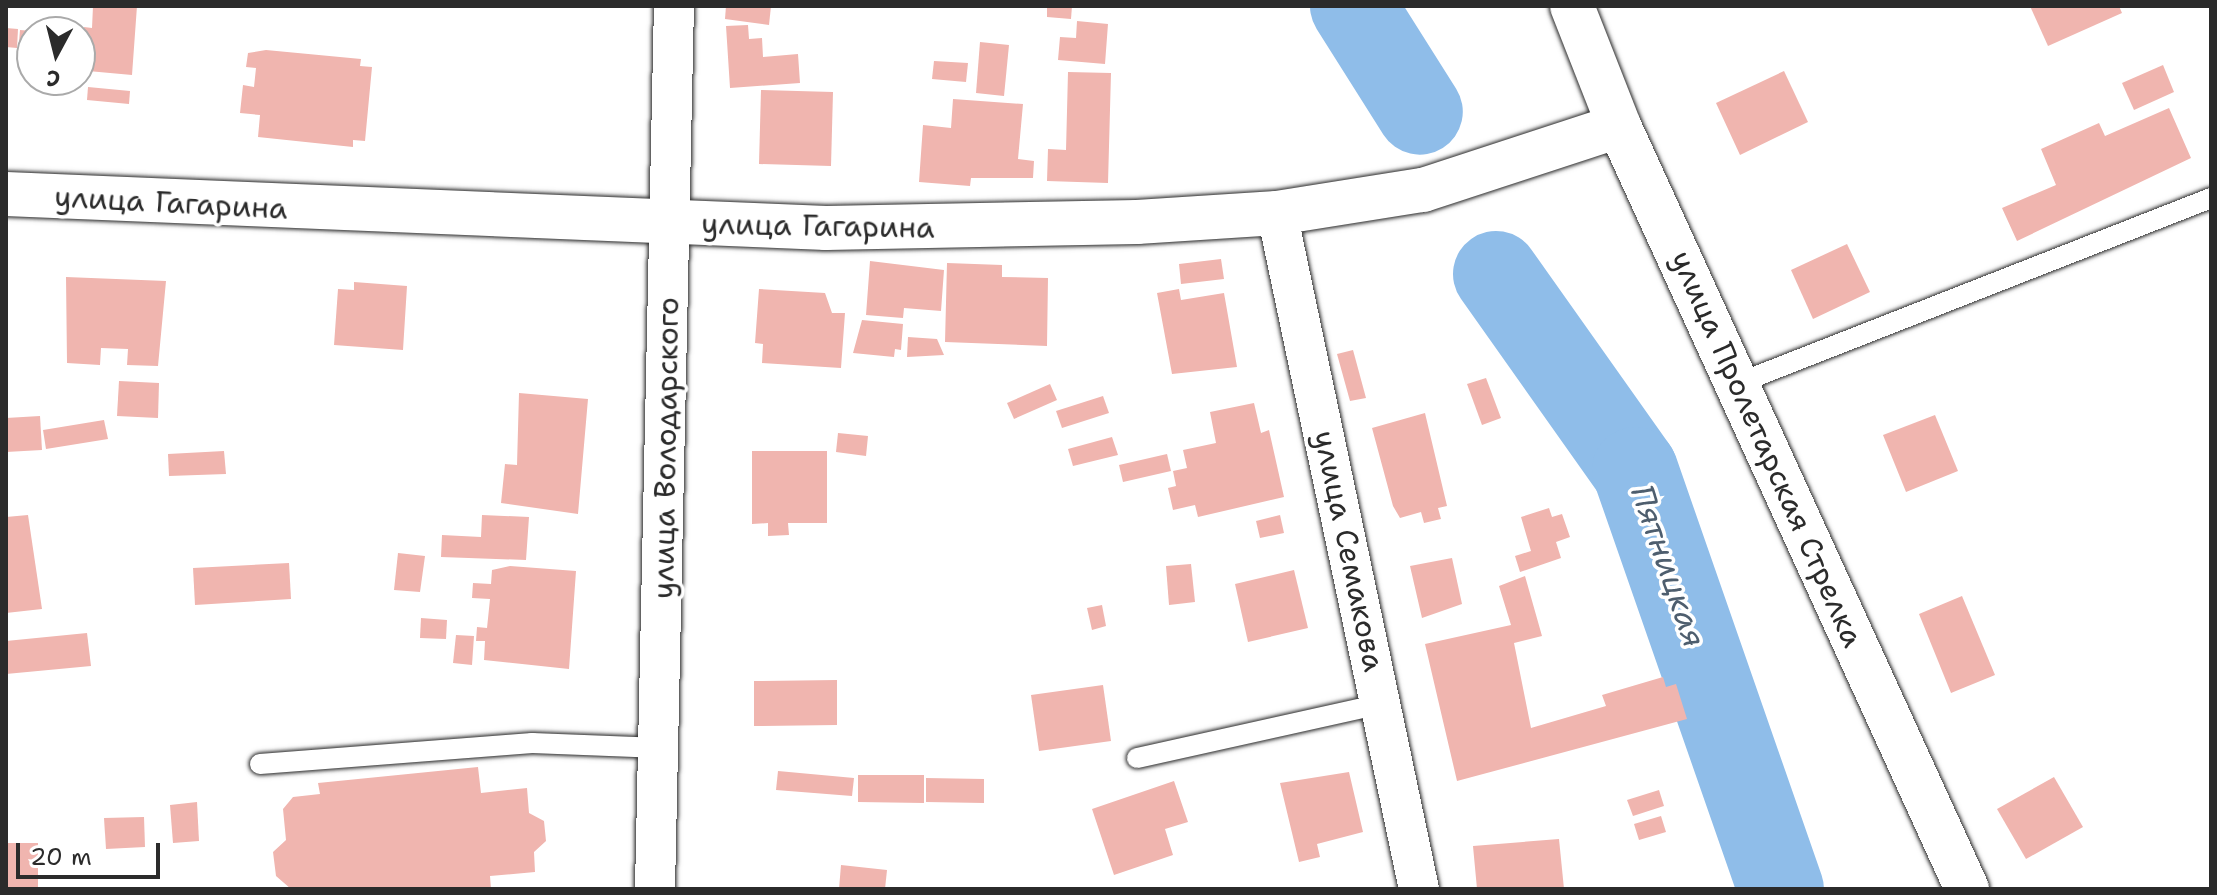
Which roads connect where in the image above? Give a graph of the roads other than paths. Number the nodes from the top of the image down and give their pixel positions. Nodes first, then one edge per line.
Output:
1 (674, 6) edge
2 (1572, 6) edge
3 (1619, 126) junction
4 (6, 194) edge
5 (2211, 198) edge
6 (1277, 213) junction
7 (669, 225) junction
8 (1739, 383) junction
9 (1381, 704) junction
10 (661, 748) junction
11 (1137, 758) dead end
12 (260, 764) dead end
13 (655, 889) edge
14 (1419, 889) edge
15 (1967, 889) edge

1 - 7 street, улица Володарского
2 - 3 main road, улица Пролетарская Стрелка
3 - 6 main road, улица Гагарина
3 - 8 main road, улица Пролетарская Стрелка
4 - 7 main road, улица Гагарина
5 - 8 lane
6 - 7 main road, улица Гагарина
6 - 9 street, улица Семакова
7 - 10 street, улица Володарского
8 - 15 main road, улица Пролетарская Стрелка
9 - 11 lane
9 - 14 street, улица Семакова
10 - 12 lane
10 - 13 street, улица Володарского

